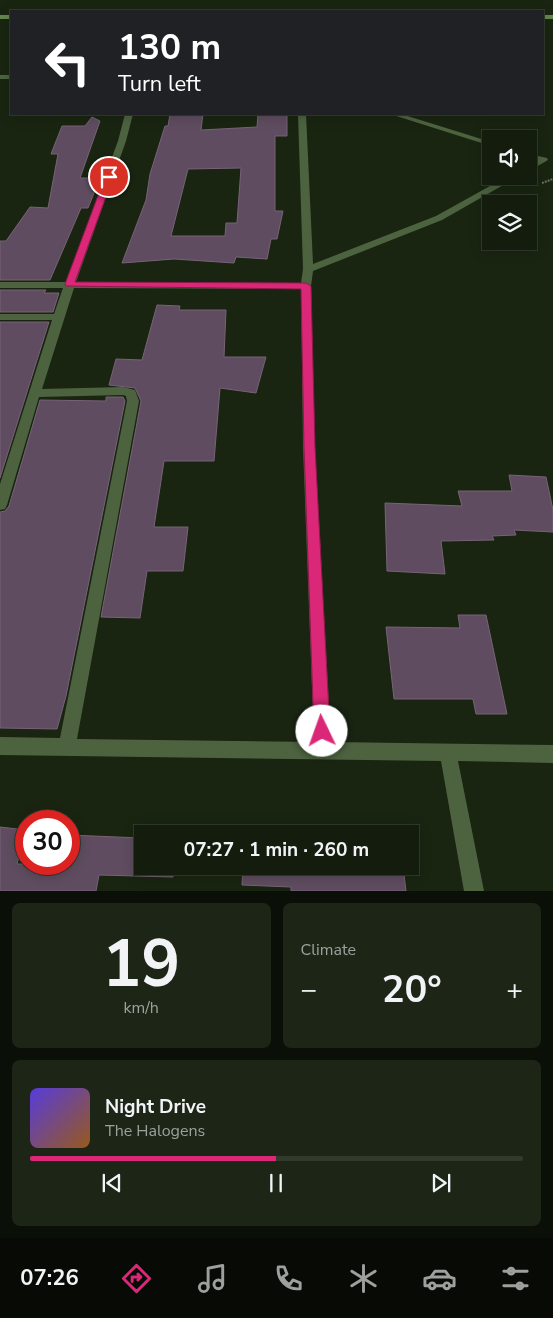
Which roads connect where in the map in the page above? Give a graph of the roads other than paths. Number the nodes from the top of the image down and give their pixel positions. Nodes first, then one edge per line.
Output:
1 (130, 115) edge
2 (302, 115) edge
3 (397, 115) edge
4 (482, 141) edge
5 (537, 158) edge
6 (537, 164) edge
7 (499, 185) edge
8 (308, 269) junction
9 (70, 284) junction
10 (0, 285) edge
11 (306, 286) junction
12 (58, 317) junction
13 (0, 318) edge
14 (36, 393) junction
15 (0, 505) edge
16 (67, 745) junction
17 (0, 746) edge
18 (323, 750) junction
19 (448, 754) junction
20 (553, 754) edge
21 (474, 890) edge

1 - 9 street
2 - 8 street
3 - 4 street
5 - 6 street
7 - 8 street
8 - 11 street
9 - 10 street
9 - 11 street
9 - 12 street
11 - 18 street
12 - 13 street
12 - 14 street
14 - 15 street
14 - 16 street
16 - 17 street
16 - 18 street
18 - 19 street
19 - 20 street
19 - 21 street

